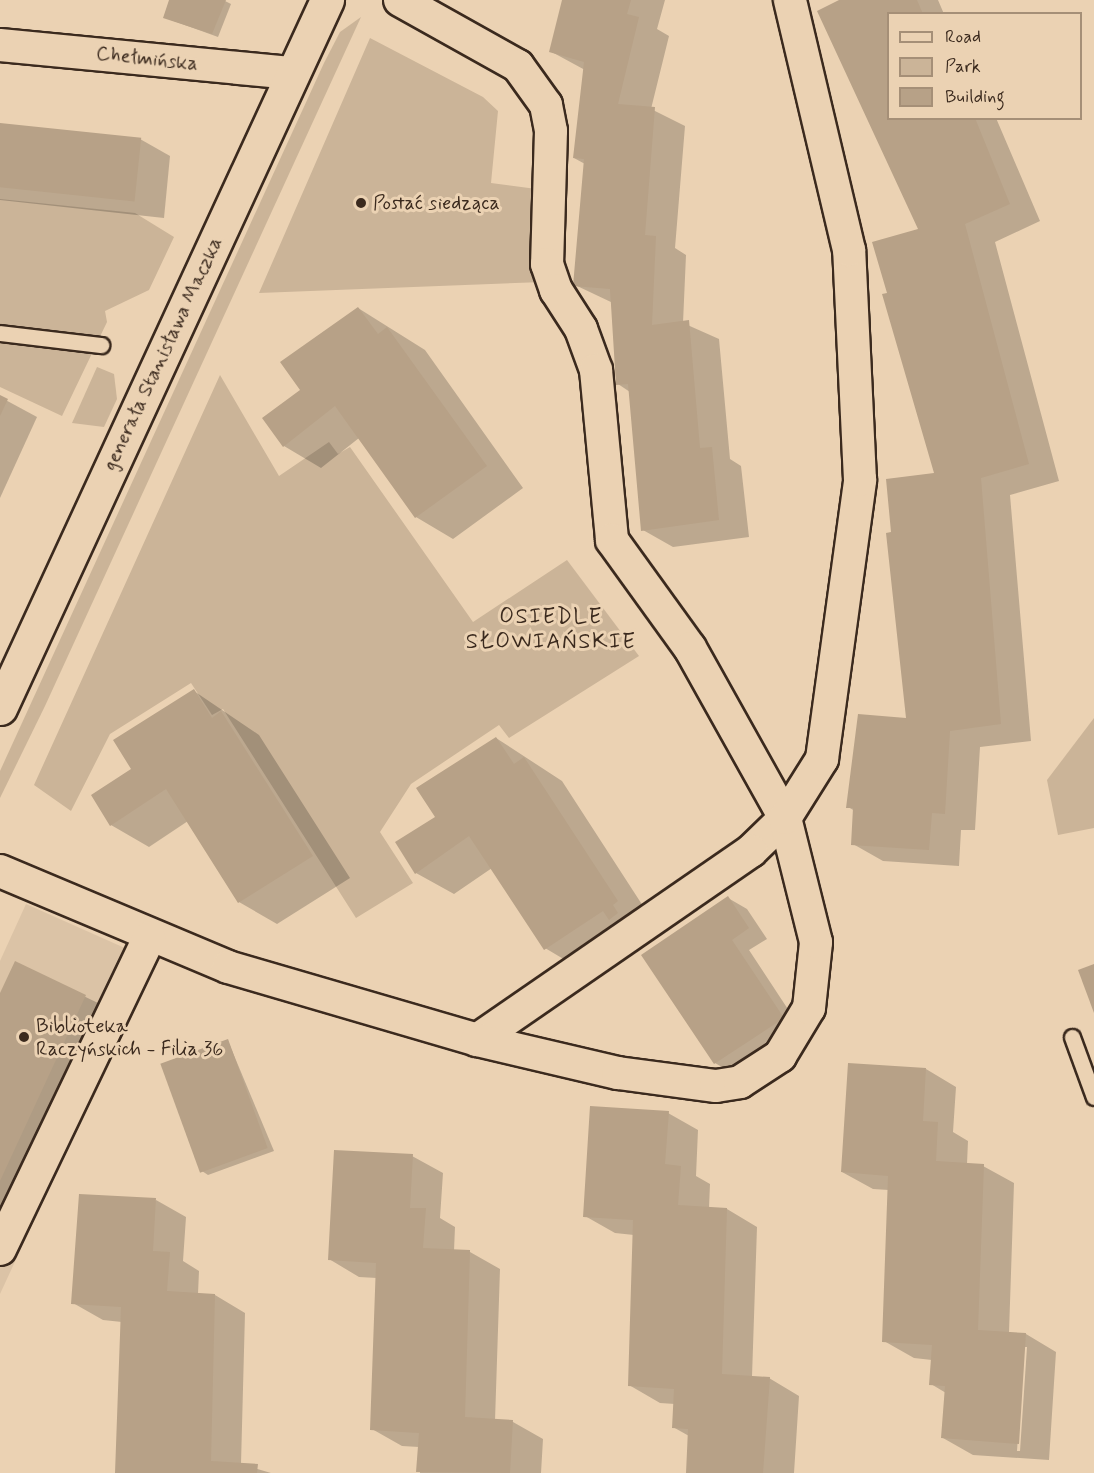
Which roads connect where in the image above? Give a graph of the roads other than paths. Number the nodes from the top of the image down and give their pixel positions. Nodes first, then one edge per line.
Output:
1 (327, 0) edge
2 (400, 0) edge
3 (790, 0) edge
4 (0, 45) edge
5 (293, 73) junction
6 (0, 333) edge
7 (101, 345) dead end
8 (0, 708) edge
9 (785, 818) junction
10 (0, 871) edge
11 (149, 938) junction
12 (1072, 1037) dead end
13 (477, 1040) junction
14 (1094, 1097) edge
15 (0, 1249) edge

1 - 5 street, generała Stanisława Maczka
2 - 9 street
3 - 9 street
4 - 5 street, Chełmińska
5 - 8 street, generała Stanisława Maczka
6 - 7 lane
9 - 13 street
9 - 13 street
10 - 11 street
11 - 13 street
11 - 15 street
12 - 14 lane

